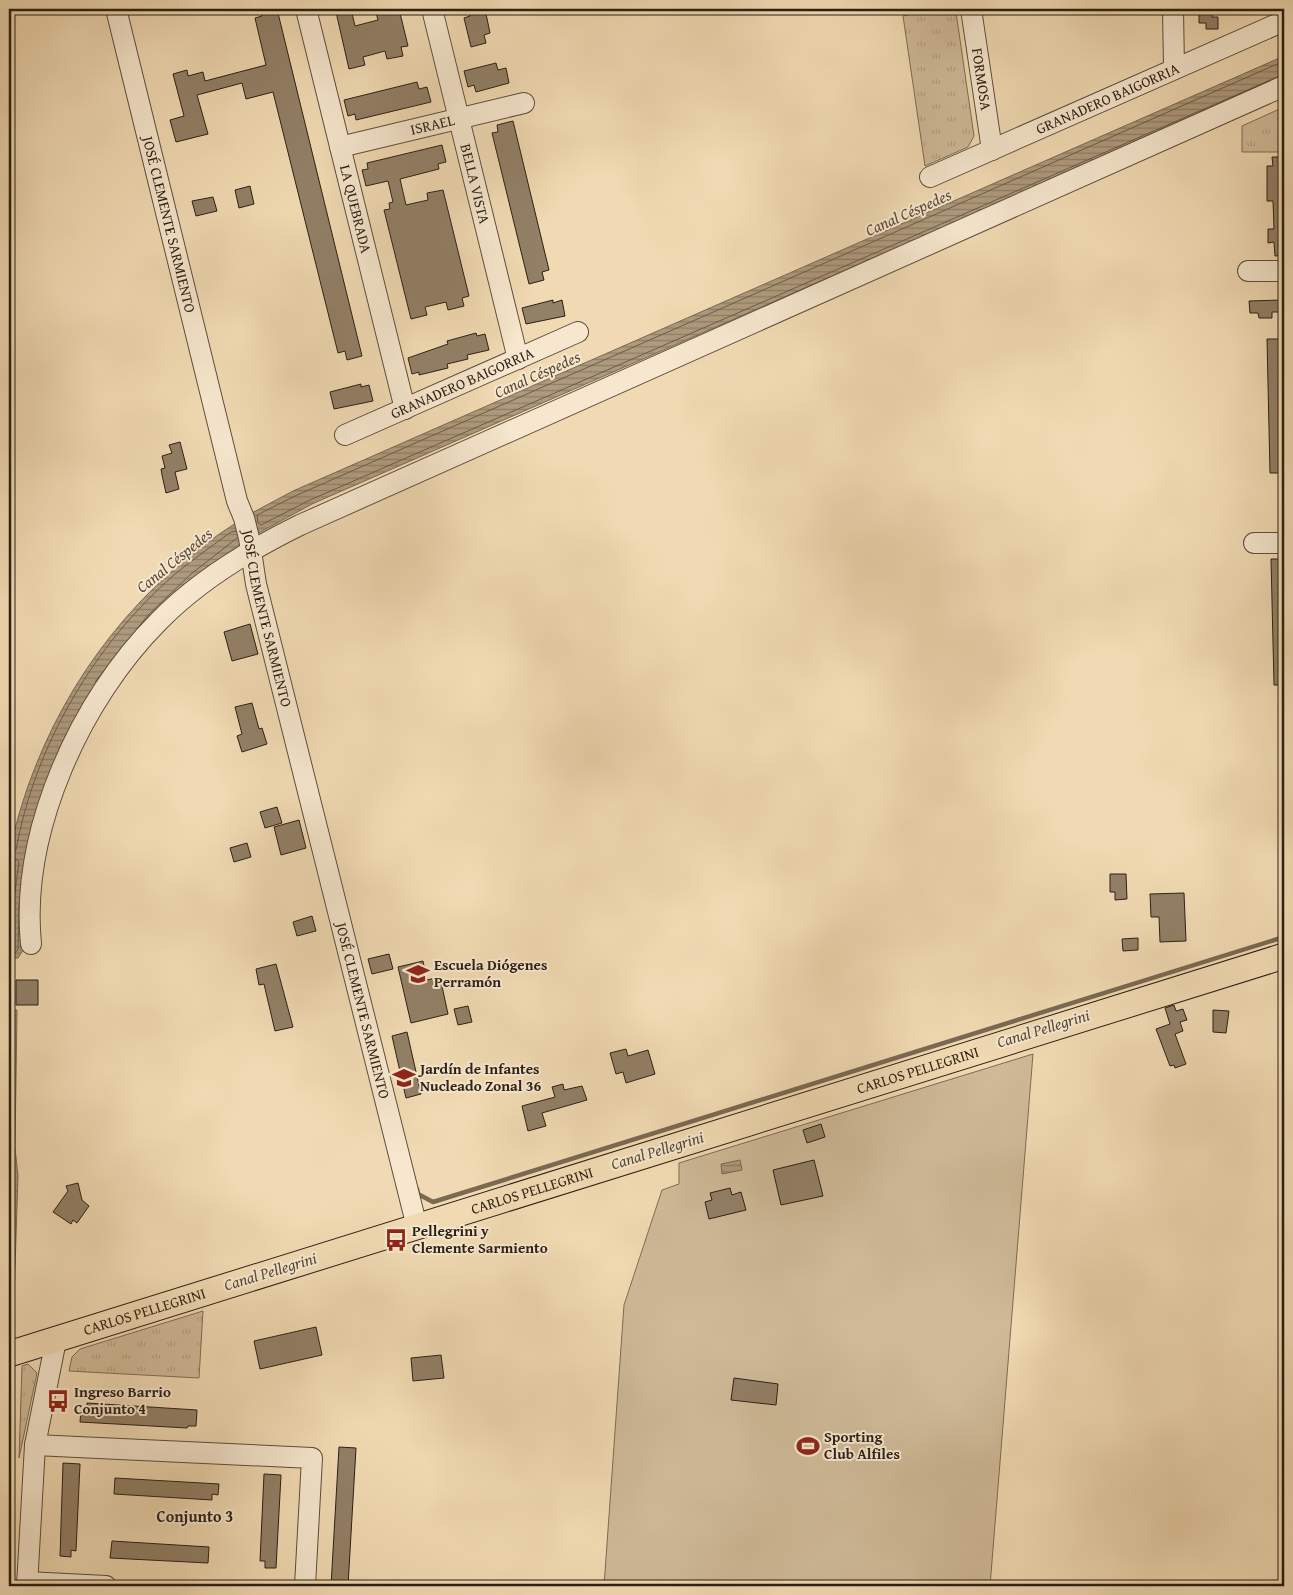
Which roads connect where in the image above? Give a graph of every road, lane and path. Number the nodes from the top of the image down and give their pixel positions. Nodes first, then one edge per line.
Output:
1 (116, 9) edge
2 (306, 9) edge
3 (432, 9) edge
4 (971, 9) edge
5 (1173, 9) edge
6 (1284, 21) edge
7 (1174, 70) junction
8 (1284, 86) edge
9 (524, 103) dead end
10 (459, 118) junction
11 (340, 148) junction
12 (992, 150) junction
13 (930, 177) dead end
14 (1284, 271) edge
15 (1248, 272) dead end
16 (578, 332) dead end
17 (518, 359) junction
18 (405, 409) junction
19 (345, 436) dead end
20 (1254, 543) dead end
21 (1284, 543) edge
22 (251, 544) junction
23 (31, 944) dead end
24 (1284, 956) edge
25 (417, 1227) junction
26 (56, 1340) junction
27 (17, 1352) edge
28 (35, 1445) junction
29 (27, 1584) edge
30 (106, 1586) edge
31 (305, 1586) edge

1 - 22 street, JOSÉ CLEMENTE SARMIENTO
2 - 11 street, LA QUEBRADA
3 - 10 street, BELLA VISTA
4 - 12 street, FORMOSA
5 - 7 street
6 - 7 street, GRANADERO BAIGORRIA
7 - 12 street, GRANADERO BAIGORRIA
8 - 22 street
9 - 10 street, ISRAEL
10 - 11 street, ISRAEL
10 - 17 street, BELLA VISTA
11 - 18 street, LA QUEBRADA
12 - 13 street, GRANADERO BAIGORRIA
14 - 15 street
16 - 17 street, GRANADERO BAIGORRIA
17 - 18 street, GRANADERO BAIGORRIA
18 - 19 street, GRANADERO BAIGORRIA
20 - 21 street
22 - 23 street
22 - 25 street, JOSÉ CLEMENTE SARMIENTO
24 - 25 main road, CARLOS PELLEGRINI
25 - 26 main road, CARLOS PELLEGRINI
26 - 27 main road, CARLOS PELLEGRINI
26 - 28 street
28 - 29 street
28 - 31 street
29 - 30 street

